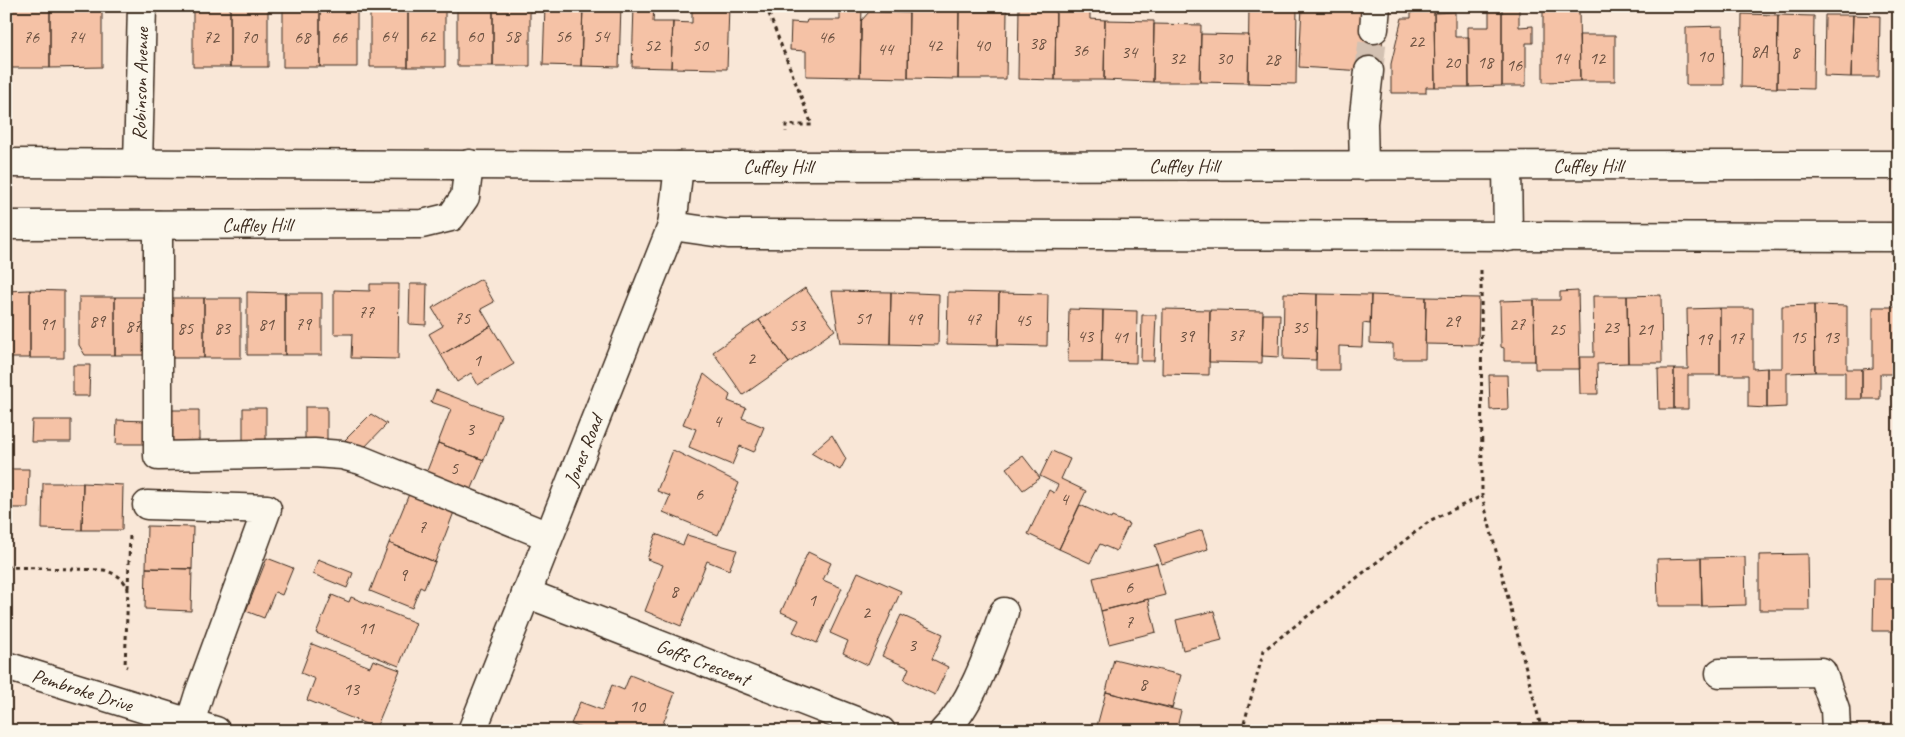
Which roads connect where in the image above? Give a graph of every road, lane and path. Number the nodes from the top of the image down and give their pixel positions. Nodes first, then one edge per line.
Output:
1 (142, 6) edge
2 (766, 6) edge
3 (1369, 71) tunnel mouth
4 (812, 125) dead end
5 (6, 163) edge
6 (138, 163) junction
7 (469, 164) junction
8 (1899, 165) edge
9 (679, 166) junction
10 (1364, 166) junction
11 (1507, 166) junction
12 (6, 225) edge
13 (158, 225) junction
14 (672, 226) junction
15 (1481, 236) junction
16 (1508, 237) junction
17 (1899, 237) edge
18 (1482, 496) junction
19 (147, 505) dead end
20 (131, 531) dead end
21 (548, 536) junction
22 (6, 567) edge
23 (128, 589) junction
24 (526, 593) junction
25 (1004, 612) dead end
26 (6, 666) edge
27 (134, 670) dead end
28 (1720, 673) dead end
29 (190, 723) junction
30 (216, 731) edge
31 (472, 731) edge
32 (881, 731) edge
33 (944, 731) edge
34 (1242, 731) edge
35 (1542, 731) edge
36 (1836, 731) edge

1 - 6 street, Robinson Avenue
2 - 4 path
3 - 10 street
5 - 6 street, Cuffley Hill
6 - 7 street, Cuffley Hill
7 - 9 street, Cuffley Hill
7 - 13 street, Cuffley Hill
8 - 11 street, Cuffley Hill
9 - 10 street, Cuffley Hill
9 - 14 street, Jones Road
10 - 11 street, Cuffley Hill
11 - 16 street
12 - 13 street, Cuffley Hill
13 - 21 street
14 - 15 street
14 - 21 street, Jones Road
15 - 16 street
15 - 18 path
16 - 17 street
18 - 34 path
18 - 35 path
19 - 29 street
20 - 23 path
21 - 24 street, Jones Road
22 - 23 path
23 - 27 path
24 - 31 street, Jones Road
24 - 32 street, Goffs Crescent
25 - 33 street
26 - 29 street, Pembroke Drive
28 - 36 street
29 - 30 street, Pembroke Drive

